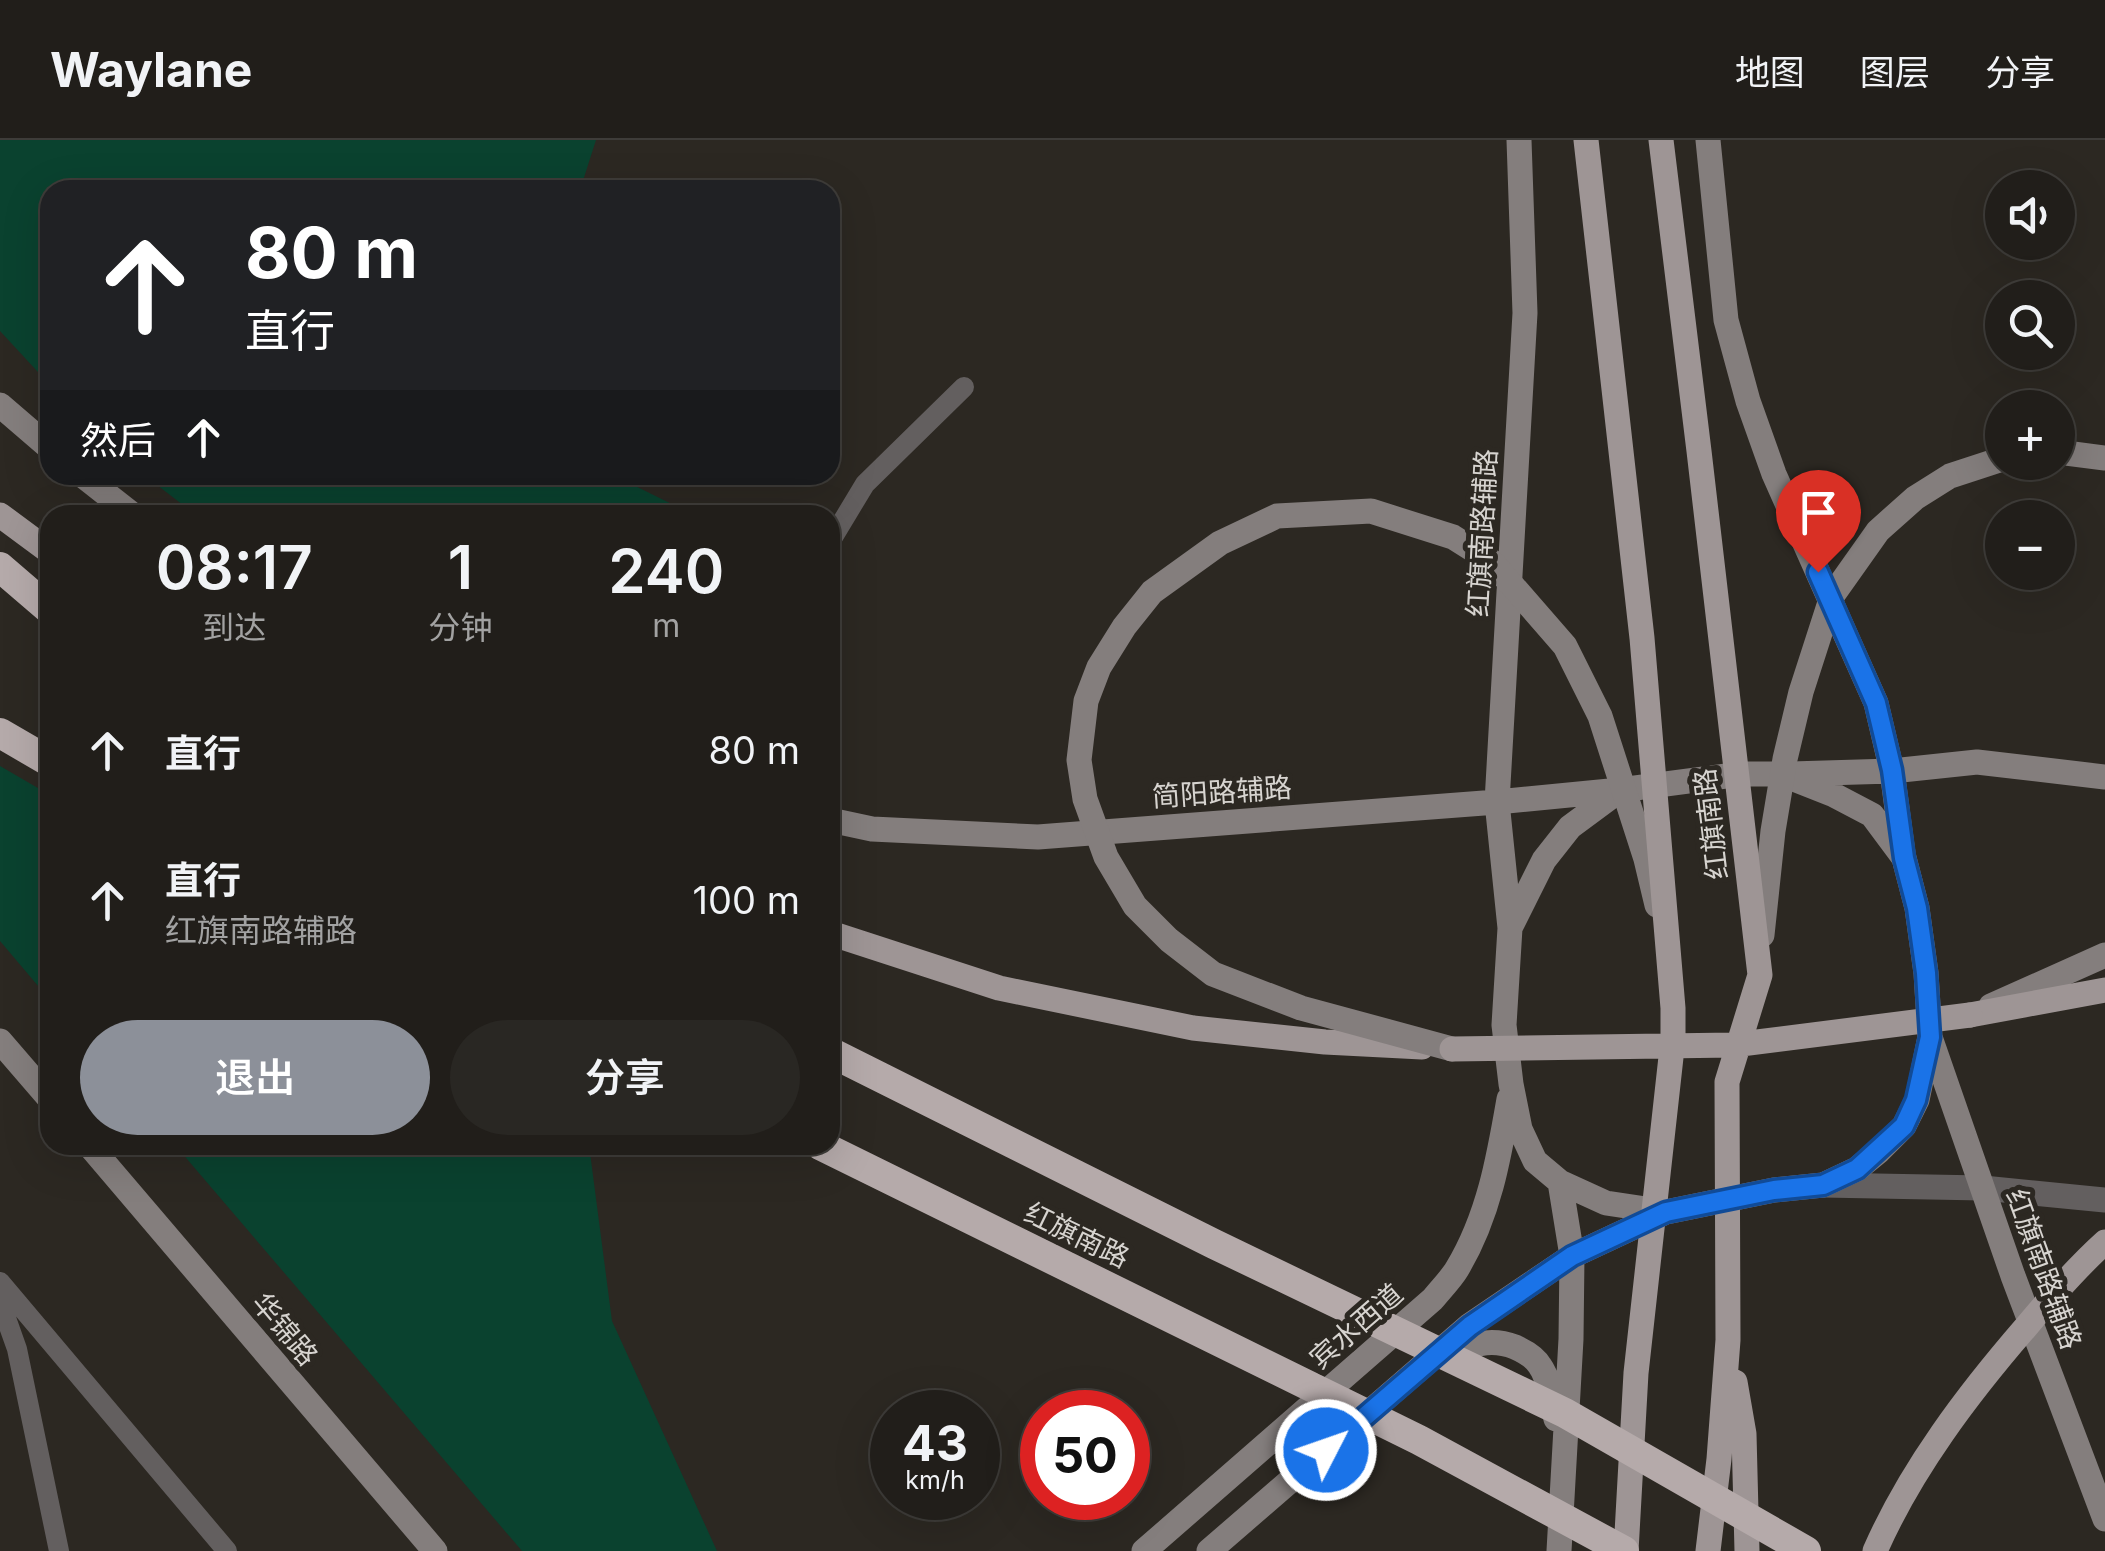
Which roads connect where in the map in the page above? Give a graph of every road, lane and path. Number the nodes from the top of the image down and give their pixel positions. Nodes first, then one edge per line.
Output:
1 (1519, 140) edge
2 (1586, 140) edge
3 (1661, 140) edge
4 (1708, 140) edge
5 (964, 388) dead end
6 (0, 405) edge
7 (40, 439) edge
8 (2075, 454) edge
9 (2105, 458) edge
10 (1985, 465) edge
11 (95, 485) edge
12 (120, 505) edge
13 (0, 515) edge
14 (840, 525) edge
15 (40, 545) edge
16 (0, 566) edge
17 (40, 601) edge
18 (0, 733) edge
19 (40, 756) edge
20 (1892, 770) junction
21 (1782, 774) junction
22 (2105, 777) edge
23 (1620, 790) junction
24 (1497, 802) junction
25 (840, 822) edge
26 (1904, 858) junction
27 (1510, 928) junction
28 (840, 936) edge
29 (2105, 955) edge
30 (1760, 975) junction
31 (2105, 990) edge
32 (1970, 1016) junction
33 (1930, 1037) junction
34 (1673, 1039) junction
35 (0, 1041) edge
36 (1452, 1048) junction
37 (840, 1057) edge
38 (1511, 1084) junction
39 (40, 1087) edge
40 (98, 1155) edge
41 (840, 1155) edge
42 (1560, 1182) junction
43 (1823, 1185) junction
44 (1983, 1188) junction
45 (2105, 1200) edge
46 (1666, 1212) junction
47 (2105, 1242) edge
48 (1572, 1256) junction
49 (0, 1282) edge
50 (0, 1300) edge
51 (1728, 1340) junction
52 (1414, 1374) junction
53 (1565, 1453) junction
54 (2105, 1519) edge
55 (59, 1551) edge
56 (227, 1551) edge
57 (435, 1551) edge
58 (1144, 1551) edge
59 (1209, 1551) edge
60 (1559, 1551) edge
61 (1625, 1551) edge
62 (1708, 1551) edge
63 (1747, 1551) edge
64 (1806, 1551) edge
65 (1876, 1551) edge

1 - 24 main road, 红旗南路辅路
2 - 34 main road, 红旗南路, bridge
3 - 30 main road, 红旗南路, bridge
4 - 20 main road
5 - 14 lane
6 - 7 main road
8 - 9 main road
10 - 30 main road, bridge
11 - 12 main road
13 - 15 main road
16 - 17 highway
18 - 19 highway
20 - 21 main road, 简阳路辅路
20 - 22 main road, 简阳路辅路
20 - 26 main road
21 - 23 main road, 简阳路辅路
21 - 26 main road
23 - 24 main road, 简阳路辅路
23 - 27 main road
24 - 25 main road, 简阳路辅路
24 - 27 main road, 红旗南路辅路
26 - 33 main road
27 - 38 main road
28 - 36 main road, bridge
29 - 32 main road
30 - 51 main road, 红旗南路, bridge
31 - 32 main road
32 - 36 main road, bridge
33 - 43 main road
33 - 44 main road, 红旗南路辅路
34 - 36 main road, bridge
34 - 61 main road, 红旗南路, bridge
35 - 39 main road
37 - 64 highway, 红旗南路, bridge
38 - 42 main road
38 - 58 main road, 宾水西道
40 - 57 main road, 华锦路
41 - 61 highway, 红旗南路, bridge
42 - 46 main road
42 - 48 main road
43 - 44 street
43 - 46 main road
44 - 45 street
44 - 54 main road, 红旗南路辅路
46 - 48 main road
47 - 65 main road, bridge
48 - 52 main road
48 - 53 main road
49 - 56 lane
50 - 55 lane
51 - 62 main road, 红旗南路, bridge
51 - 63 main road, bridge
52 - 53 main road
52 - 59 main road
53 - 60 main road

